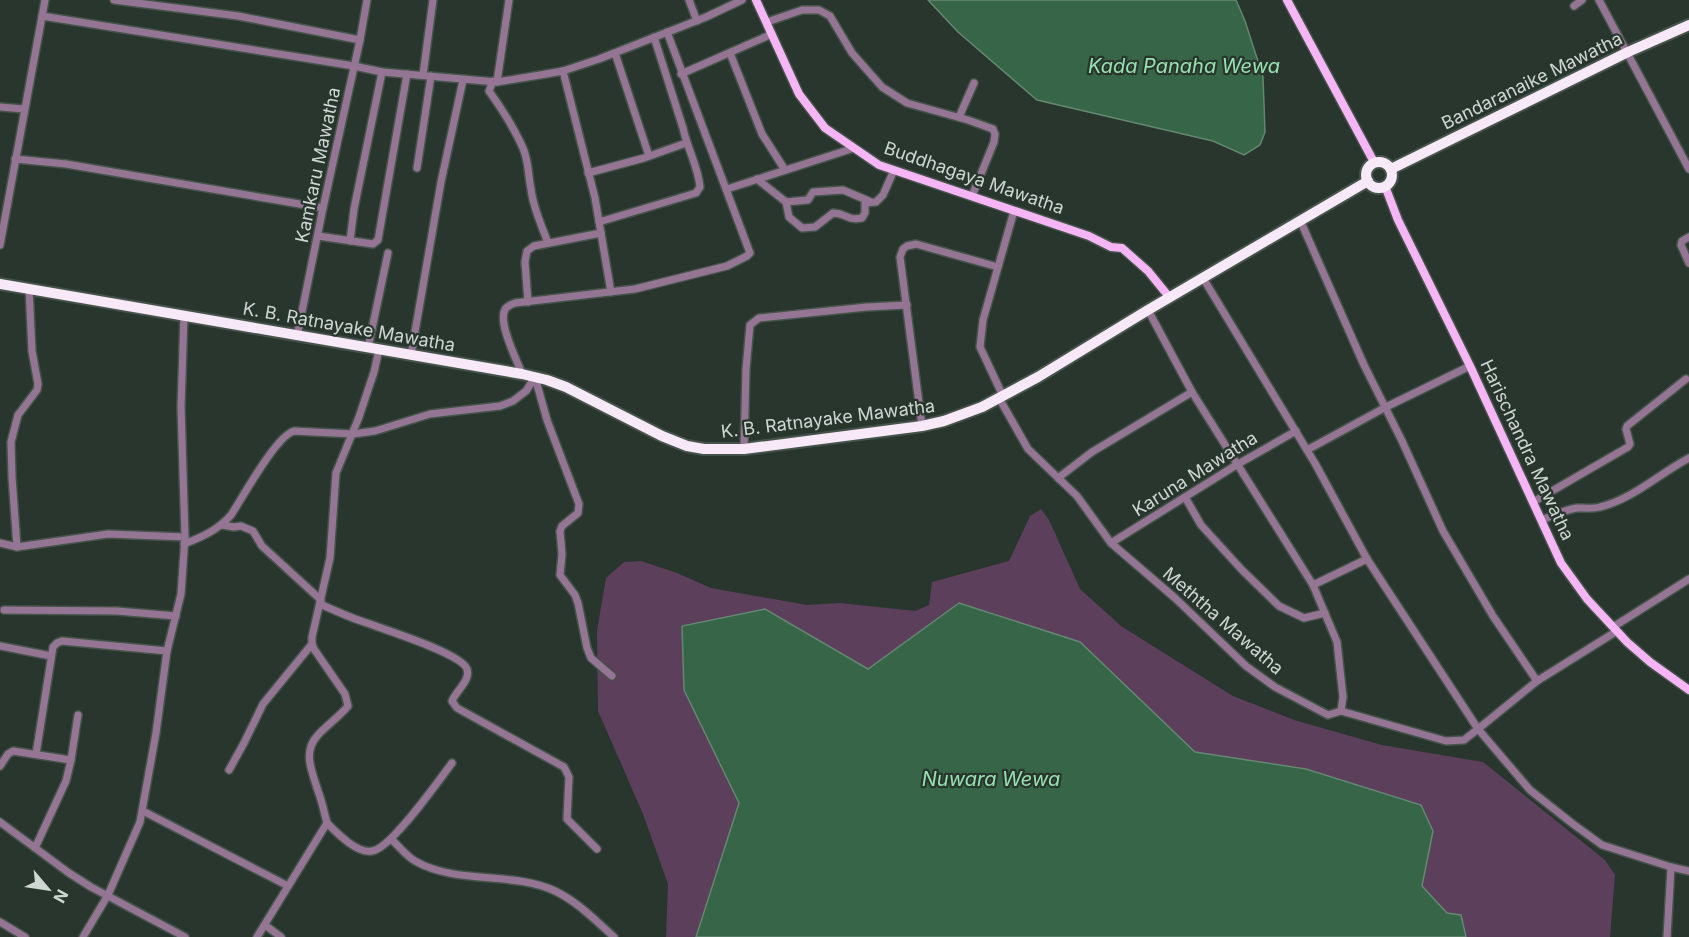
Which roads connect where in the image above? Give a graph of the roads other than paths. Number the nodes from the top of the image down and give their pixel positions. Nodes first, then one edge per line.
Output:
1 (45, 0) edge
2 (114, 0) edge
3 (367, 0) edge
4 (433, 0) edge
5 (509, 0) edge
6 (688, 0) edge
7 (742, 0) edge
8 (756, 0) edge
9 (1287, 0) edge
10 (1582, 0) edge
11 (1599, 0) edge
12 (1574, 6) dead end
13 (42, 16) junction
14 (697, 21) junction
15 (766, 22) junction
16 (1689, 25) edge
17 (667, 32) junction
18 (772, 34) junction
19 (654, 37) junction
20 (360, 40) junction
21 (1628, 52) junction
22 (615, 53) junction
23 (730, 53) junction
24 (354, 66) junction
25 (563, 70) junction
26 (382, 72) junction
27 (407, 74) junction
28 (681, 74) junction
29 (427, 75) junction
30 (463, 80) junction
31 (495, 82) junction
32 (974, 83) dead end
33 (0, 107) edge
34 (24, 109) junction
35 (959, 117) junction
36 (686, 142) junction
37 (854, 148) junction
38 (649, 156) junction
39 (15, 159) junction
40 (1374, 162) junction
41 (417, 168) dead end
42 (1391, 169) junction
43 (1689, 169) edge
44 (785, 170) junction
45 (894, 170) junction
46 (588, 173) junction
47 (757, 179) junction
48 (1368, 181) junction
49 (1385, 186) junction
50 (727, 189) junction
51 (972, 196) junction
52 (870, 201) junction
53 (786, 202) junction
54 (323, 208) junction
55 (1014, 210) junction
56 (1300, 220) junction
57 (599, 222) junction
58 (601, 232) junction
59 (318, 236) junction
60 (1689, 237) edge
61 (350, 241) junction
62 (548, 243) junction
63 (0, 245) edge
64 (388, 252) dead end
65 (1689, 262) edge
66 (998, 267) junction
67 (1203, 278) junction
68 (0, 284) edge
69 (29, 288) junction
70 (611, 292) junction
71 (1170, 297) junction
72 (528, 302) junction
73 (907, 305) junction
74 (1148, 310) junction
75 (184, 316) junction
76 (297, 336) junction
77 (373, 349) junction
78 (411, 355) junction
79 (1470, 366) junction
80 (522, 374) junction
81 (535, 377) junction
82 (1686, 379) dead end
83 (1192, 392) junction
84 (1001, 397) junction
85 (1386, 407) junction
86 (922, 426) junction
87 (1296, 431) junction
88 (352, 434) junction
89 (744, 449) junction
90 (1307, 450) junction
91 (1689, 458) edge
92 (1238, 464) junction
93 (1058, 478) junction
94 (1185, 497) junction
95 (1533, 502) junction
96 (1542, 520) junction
97 (222, 525) junction
98 (184, 540) junction
99 (0, 543) edge
100 (1111, 543) junction
101 (17, 547) junction
102 (1367, 559) junction
103 (1689, 579) edge
104 (1313, 585) junction
105 (321, 602) junction
106 (4, 610) dead end
107 (1325, 613) junction
108 (176, 616) junction
109 (1615, 629) junction
110 (312, 644) junction
111 (0, 646) edge
112 (167, 651) junction
113 (51, 656) junction
114 (612, 676) dead end
115 (1537, 681) junction
116 (1689, 690) edge
117 (1341, 711) junction
118 (78, 715) dead end
119 (1478, 729) junction
120 (36, 754) junction
121 (71, 760) junction
122 (452, 763) dead end
123 (0, 766) edge
124 (229, 770) dead end
125 (143, 811) junction
126 (0, 822) edge
127 (327, 822) junction
128 (391, 838) junction
129 (35, 848) junction
130 (597, 849) dead end
131 (1671, 867) junction
132 (1689, 871) edge
133 (288, 886) junction
134 (108, 895) junction
135 (0, 922) edge
136 (264, 925) junction
137 (25, 937) edge
138 (83, 937) edge
139 (185, 937) edge
140 (256, 937) edge
141 (281, 937) edge
142 (614, 937) edge
143 (1667, 937) edge

1 - 13 street
2 - 20 street
3 - 20 street, Kamkaru Mawatha
4 - 29 street
5 - 31 street
6 - 14 street
7 - 14 street
8 - 15 main road, Buddhagaya Mawatha
9 - 40 main road
10 - 12 street
11 - 21 street
13 - 24 street
13 - 34 street
14 - 17 street
15 - 18 main road, Buddhagaya Mawatha
15 - 35 street
16 - 21 highway, Bandaranaike Mawatha
17 - 19 street
17 - 28 street
18 - 23 street
18 - 37 main road, Buddhagaya Mawatha
19 - 22 street
19 - 36 street
20 - 24 street, Kamkaru Mawatha
21 - 42 highway, Bandaranaike Mawatha
21 - 43 street
22 - 25 street
22 - 38 street
23 - 28 street
23 - 44 street
24 - 26 street
24 - 54 street, Kamkaru Mawatha
25 - 31 street
25 - 46 street
26 - 27 street
26 - 61 street
27 - 29 street
27 - 61 street
28 - 50 street
29 - 30 street
29 - 41 street
30 - 31 street
30 - 78 street
31 - 62 street
32 - 35 street
33 - 34 street
34 - 39 street
35 - 51 street
36 - 38 street
36 - 57 street
37 - 44 street
37 - 45 main road, Buddhagaya Mawatha
38 - 46 street
39 - 54 street
39 - 63 street
40 - 42 highway
40 - 48 highway
42 - 49 highway
44 - 47 street
45 - 51 main road, Buddhagaya Mawatha
45 - 52 street
46 - 57 street
47 - 50 street
47 - 53 street
48 - 49 highway
48 - 56 highway, K. B. Ratnayake Mawatha
49 - 79 main road, Harischandra Mawatha
50 - 70 street
51 - 55 main road, Buddhagaya Mawatha
52 - 53 street
52 - 53 street
54 - 59 street, Kamkaru Mawatha
55 - 66 street, Meththa Mawatha
55 - 71 main road, Buddhagaya Mawatha
56 - 67 highway, K. B. Ratnayake Mawatha
56 - 85 street
57 - 58 street
58 - 62 street
58 - 70 street
59 - 61 street
59 - 76 street, Kamkaru Mawatha
60 - 65 street
62 - 72 street
64 - 77 street
66 - 73 street
66 - 84 street, Meththa Mawatha
67 - 71 highway, K. B. Ratnayake Mawatha
67 - 87 street
68 - 69 highway, K. B. Ratnayake Mawatha
69 - 75 highway, K. B. Ratnayake Mawatha
69 - 101 street
70 - 72 street
71 - 74 highway, K. B. Ratnayake Mawatha
72 - 80 street
73 - 86 street
73 - 89 street
74 - 83 street
74 - 84 highway, K. B. Ratnayake Mawatha
75 - 76 highway, K. B. Ratnayake Mawatha
75 - 98 street
76 - 77 highway, K. B. Ratnayake Mawatha
77 - 78 highway, K. B. Ratnayake Mawatha
77 - 88 street
78 - 80 highway, K. B. Ratnayake Mawatha
79 - 85 street
79 - 95 main road, Harischandra Mawatha
80 - 81 highway, K. B. Ratnayake Mawatha
81 - 88 street
81 - 89 highway, K. B. Ratnayake Mawatha
81 - 114 street
82 - 95 street
83 - 92 street
83 - 93 street
84 - 86 highway, K. B. Ratnayake Mawatha
84 - 93 street, Meththa Mawatha
85 - 90 street
85 - 115 street
86 - 89 highway, K. B. Ratnayake Mawatha
87 - 90 street
87 - 92 street, Karuna Mawatha
88 - 97 street
88 - 105 street
90 - 102 street
91 - 96 street
92 - 94 street, Karuna Mawatha
92 - 104 street
93 - 100 street, Meththa Mawatha
94 - 100 street, Karuna Mawatha
94 - 107 street
95 - 96 main road, Harischandra Mawatha
96 - 109 main road, Harischandra Mawatha
97 - 98 street
97 - 105 street
98 - 101 street
98 - 108 street
99 - 101 street
100 - 117 street, Meththa Mawatha
102 - 104 street
102 - 119 street
103 - 109 street, Meththa Mawatha
104 - 107 street
105 - 110 street
105 - 130 street
106 - 108 street
107 - 117 street
108 - 112 street
109 - 115 street, Meththa Mawatha
109 - 116 main road, Harischandra Mawatha
110 - 124 street
110 - 127 street
111 - 113 street
112 - 113 street
112 - 125 street
113 - 120 street
115 - 119 street, Meththa Mawatha
117 - 119 street, Meththa Mawatha
118 - 121 street
119 - 131 street
120 - 121 street
120 - 123 street
121 - 129 street
122 - 128 street
125 - 133 street
125 - 134 street
126 - 129 street
127 - 128 street
127 - 133 street
128 - 142 street
129 - 134 street
131 - 132 street
131 - 143 street
133 - 136 street
134 - 138 street
134 - 139 street
135 - 137 street
136 - 140 street
136 - 141 street

